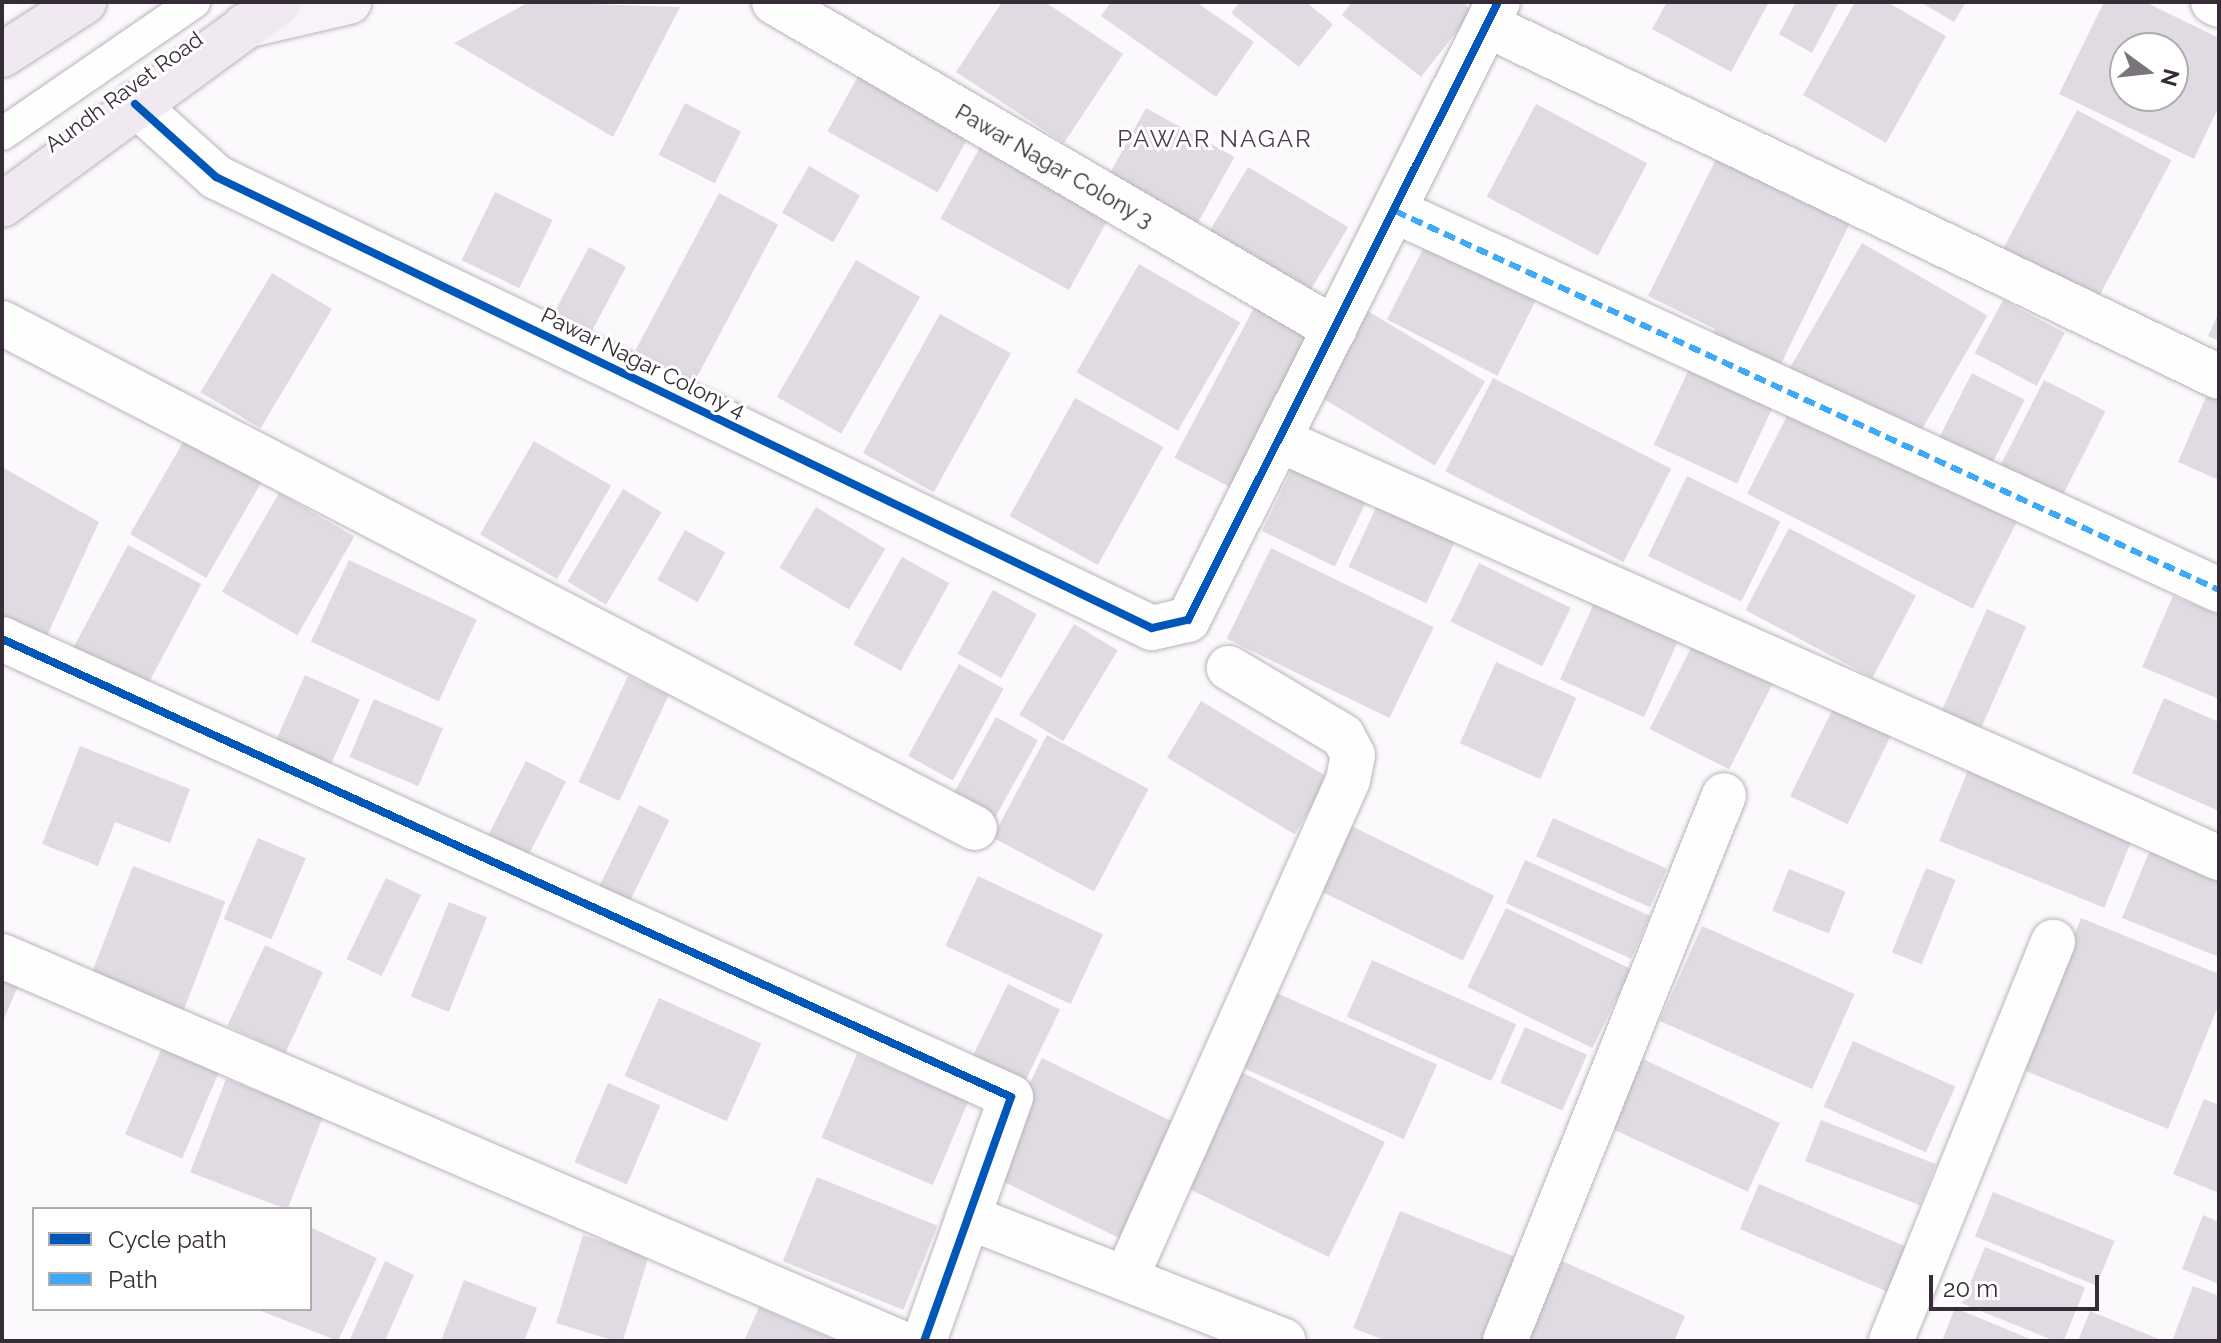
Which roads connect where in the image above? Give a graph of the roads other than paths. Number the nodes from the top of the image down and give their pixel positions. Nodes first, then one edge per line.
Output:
1 (84, 2) edge
2 (194, 2) edge
3 (349, 2) edge
4 (774, 2) edge
5 (2213, 2) edge
6 (2219, 5) edge
7 (1493, 13) edge
8 (262, 14) edge
9 (2, 55) edge
10 (135, 104) junction
11 (2, 134) edge
12 (2, 205) edge
13 (1395, 211) junction
14 (2, 323) edge
15 (1335, 329) junction
16 (2219, 377) edge
17 (1279, 440) junction
18 (2219, 590) edge
19 (2, 639) edge
20 (1229, 668) dead end
21 (1724, 795) dead end
22 (975, 828) dead end
23 (2219, 858) edge
24 (2053, 942) dead end
25 (2, 956) edge
26 (968, 1217) junction
27 (1127, 1276) junction
28 (897, 1341) edge
29 (924, 1341) edge
30 (1284, 1341) edge
31 (1505, 1341) edge
32 (1891, 1341) edge

1 - 9 main road
2 - 11 lane
3 - 8 street
4 - 15 street, Pawar Nagar Colony 3
5 - 6 street
7 - 13 street
7 - 16 street
8 - 10 main road, Aundh Ravet Road
10 - 12 main road, Aundh Ravet Road
10 - 17 street, Pawar Nagar Colony 4
13 - 15 street
13 - 18 street
14 - 22 street
15 - 17 street
17 - 23 street
19 - 26 street
20 - 27 street
21 - 31 street
24 - 32 street
25 - 28 street
26 - 27 street
26 - 29 street
27 - 30 street

